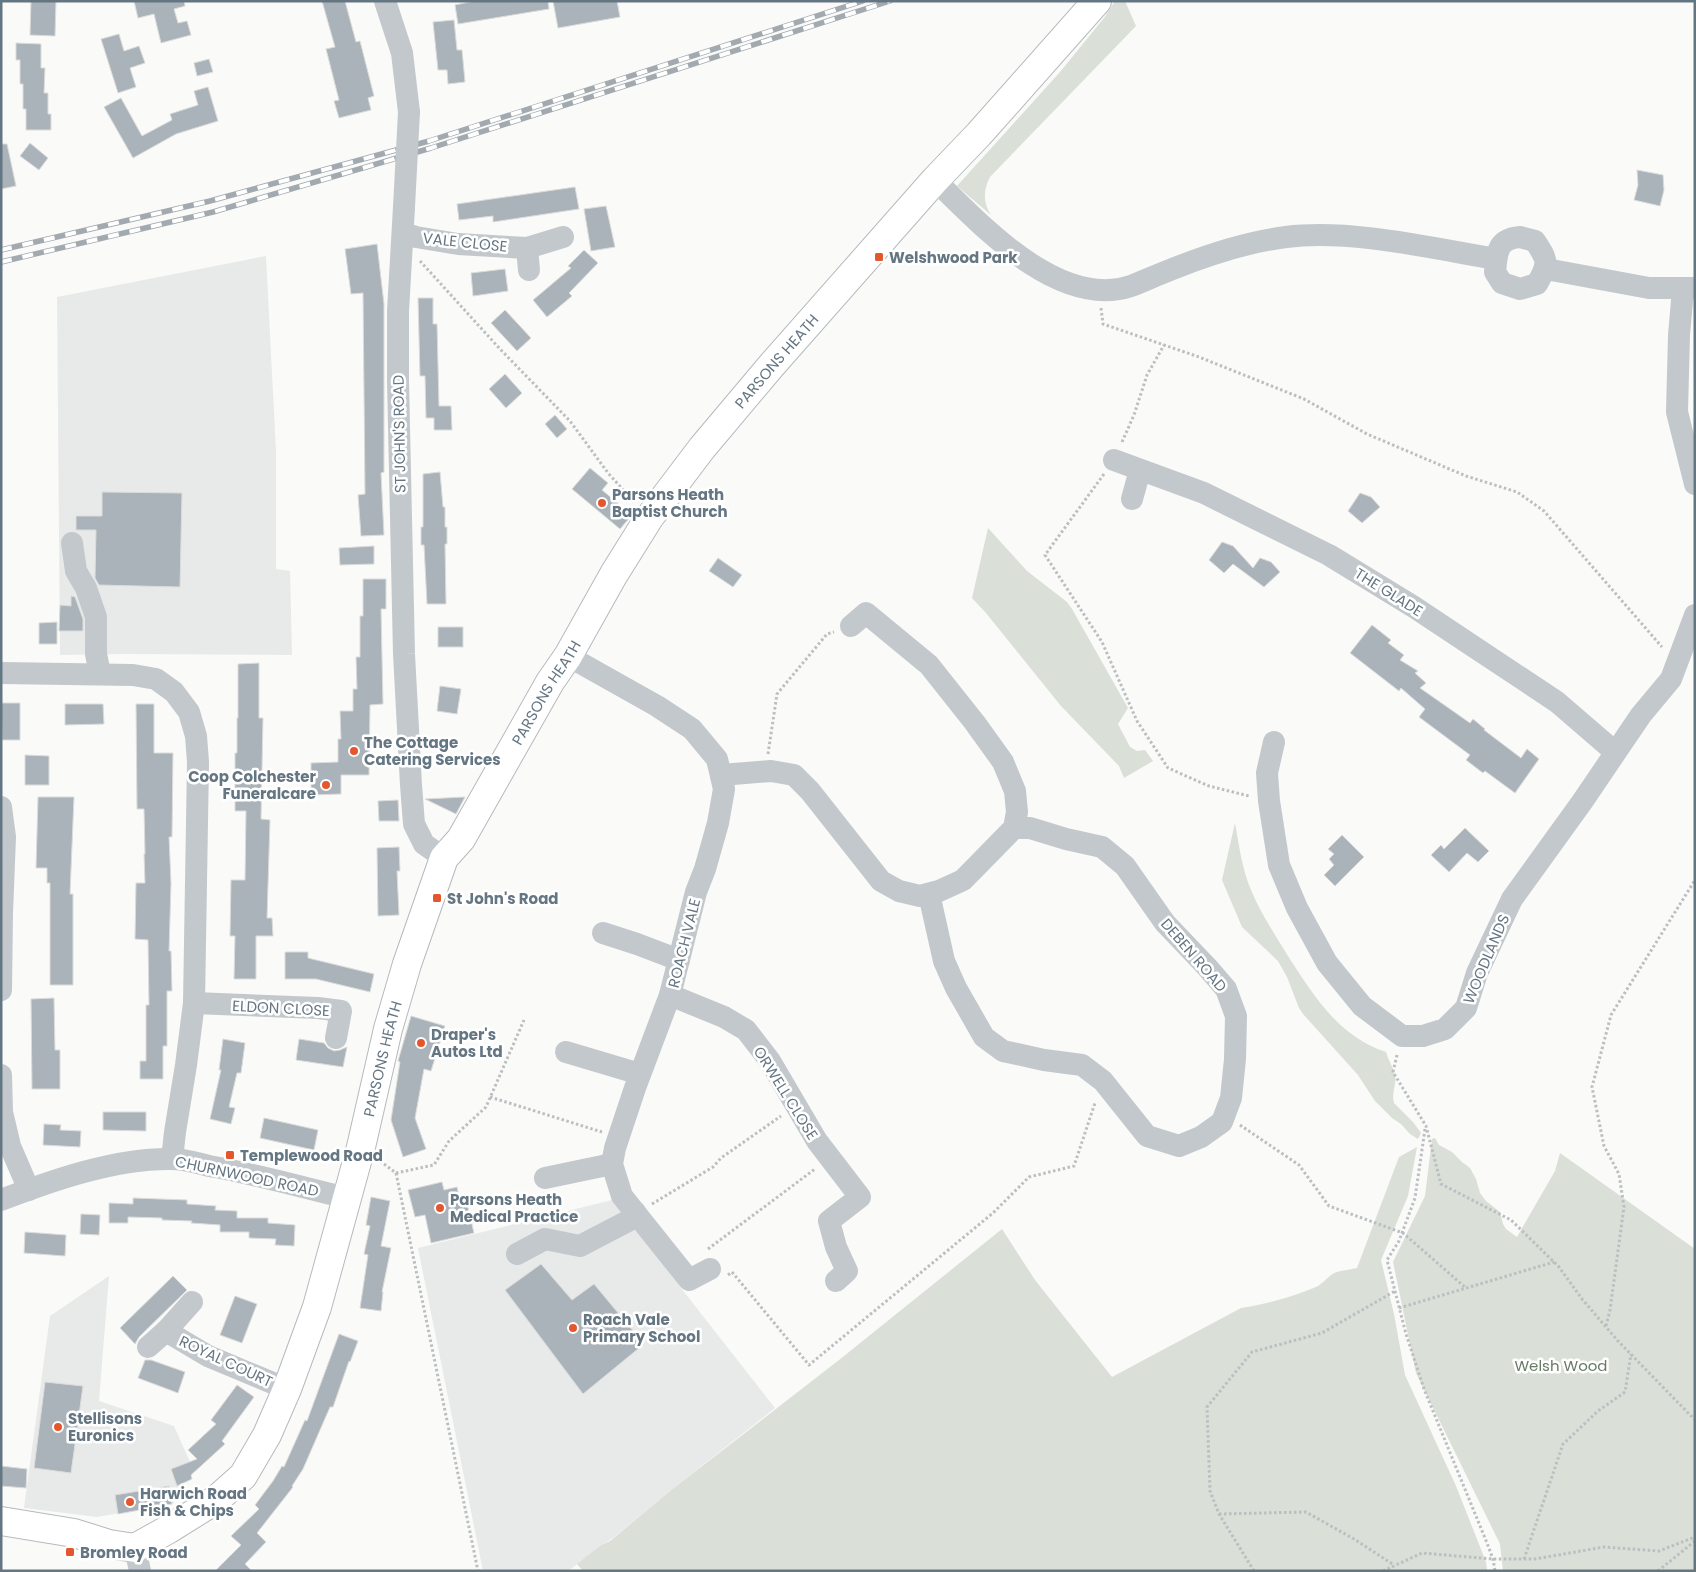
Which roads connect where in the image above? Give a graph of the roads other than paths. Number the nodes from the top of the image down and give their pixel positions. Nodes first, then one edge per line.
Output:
1 (385, 1) edge
2 (1097, 1) edge
3 (935, 180) junction
4 (563, 237) dead end
5 (402, 240) junction
6 (527, 248) junction
7 (1496, 259) junction
8 (1546, 269) junction
9 (529, 270) dead end
10 (1689, 288) edge
11 (1114, 460) road end
12 (1140, 470) junction
13 (1695, 484) edge
14 (1132, 499) dead end
15 (72, 543) dead end
16 (1695, 615) edge
17 (851, 626) road end
18 (568, 656) junction
19 (1, 673) edge
20 (100, 674) junction
21 (1274, 742) dead end
22 (1615, 752) junction
23 (721, 775) junction
24 (1, 807) edge
25 (1014, 828) junction
26 (444, 858) junction
27 (929, 894) junction
28 (603, 933) dead end
29 (679, 960) junction
30 (1, 990) edge
31 (670, 995) junction
32 (194, 1003) junction
33 (336, 1038) dead end
34 (566, 1052) dead end
35 (640, 1074) junction
36 (1, 1075) edge
37 (172, 1159) junction
38 (612, 1164) junction
39 (545, 1178) dead end
40 (28, 1190) junction
41 (347, 1198) junction
42 (1, 1200) edge
43 (636, 1213) junction
44 (517, 1254) dead end
45 (710, 1269) road end
46 (836, 1281) dead end
47 (192, 1302) dead end
48 (166, 1332) junction
49 (148, 1347) dead end
50 (287, 1389) junction
51 (1, 1521) edge
52 (138, 1559) edge

1 - 5 street, ST JOHN'S ROAD, bridge
2 - 3 main road, PARSONS HEATH
3 - 7 street
3 - 18 main road, PARSONS HEATH
4 - 6 street, VALE CLOSE
5 - 6 street, VALE CLOSE
5 - 26 street, ST JOHN'S ROAD
6 - 9 street, VALE CLOSE
7 - 8 street
7 - 8 street
8 - 10 street
10 - 13 street
11 - 12 street, THE GLADE
12 - 14 street
12 - 22 street, THE GLADE
15 - 20 street
16 - 22 street, WOODLANDS
17 - 25 street
18 - 23 street, ROACH VALE
18 - 26 main road, PARSONS HEATH
19 - 20 street
20 - 32 street
21 - 22 street, WOODLANDS
23 - 27 street
23 - 29 street, ROACH VALE
24 - 30 street
25 - 27 street
25 - 27 street, DEBEN ROAD
26 - 41 main road, PARSONS HEATH
28 - 29 street
29 - 31 street, ROACH VALE
31 - 35 street, ROACH VALE
31 - 46 street, ORWELL CLOSE
32 - 33 street, ELDON CLOSE
32 - 37 street
34 - 35 street
35 - 38 street, ROACH VALE
36 - 40 street
37 - 40 street, CHURNWOOD ROAD
37 - 41 street, CHURNWOOD ROAD
38 - 39 street
38 - 43 street
40 - 42 street, CHURNWOOD ROAD
41 - 50 main road, PARSONS HEATH
43 - 44 street
43 - 45 street
47 - 48 street, ROYAL COURT
48 - 49 street, ROYAL COURT
48 - 50 street, ROYAL COURT
50 - 52 main road, PARSONS HEATH
51 - 52 main road

